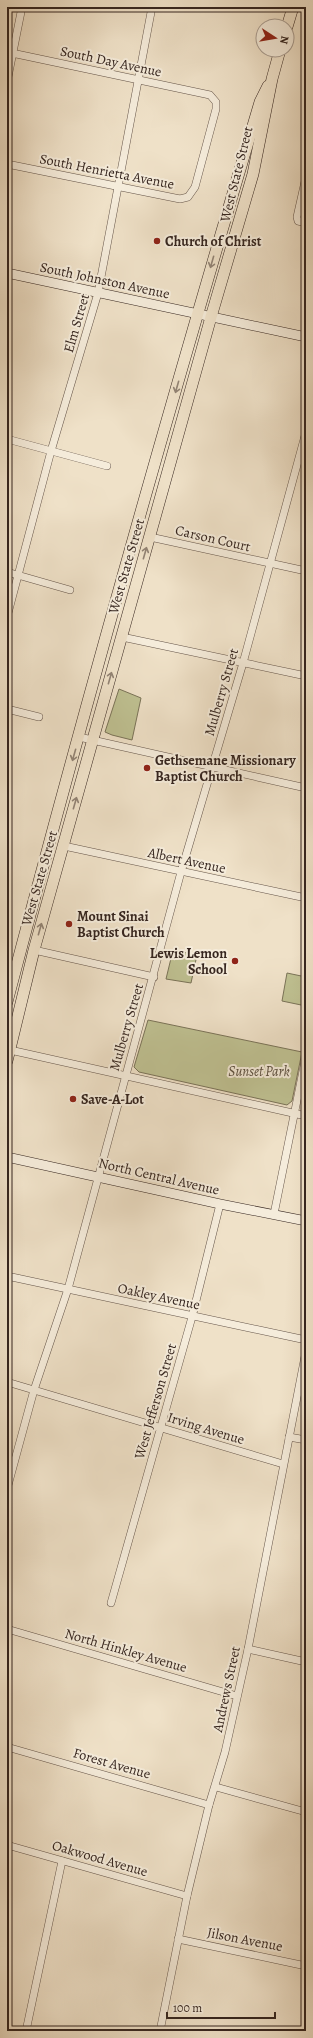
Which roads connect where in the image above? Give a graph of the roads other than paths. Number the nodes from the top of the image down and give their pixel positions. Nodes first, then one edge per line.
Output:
1 (22, 7) edge
2 (152, 7) edge
3 (293, 7) edge
4 (290, 18) edge
5 (10, 52) edge
6 (278, 58) edge
7 (272, 79) junction
8 (139, 80) junction
9 (7, 82) edge
10 (210, 94) joint
11 (7, 164) edge
12 (306, 177) edge
13 (119, 187) junction
14 (306, 223) edge
15 (7, 273) edge
16 (98, 292) junction
17 (197, 315) junction
18 (210, 317) junction
19 (306, 337) edge
20 (306, 432) edge
21 (7, 439) edge
22 (51, 450) junction
23 (303, 454) edge
24 (107, 466) dead end
25 (150, 537) junction
26 (270, 564) junction
27 (306, 571) edge
28 (7, 572) edge
29 (19, 575) junction
30 (70, 590) dead end
31 (7, 617) edge
32 (122, 637) junction
33 (243, 663) junction
34 (306, 676) edge
35 (7, 709) edge
36 (39, 717) dead end
37 (79, 737) junction
38 (93, 740) junction
39 (212, 768) junction
40 (306, 788) edge
41 (64, 846) junction
42 (182, 872) junction
43 (306, 898) edge
44 (34, 950) junction
45 (154, 977) junction
46 (7, 1002) edge
47 (10, 1050) junction
48 (306, 1056) edge
49 (7, 1061) edge
50 (126, 1076) junction
51 (293, 1114) junction
52 (306, 1116) edge
53 (7, 1156) edge
54 (98, 1177) junction
55 (220, 1204) junction
56 (274, 1214) junction
57 (306, 1221) edge
58 (7, 1276) edge
59 (68, 1289) junction
60 (192, 1316) junction
61 (306, 1340) edge
62 (306, 1351) edge
63 (7, 1382) edge
64 (34, 1390) junction
65 (161, 1428) junction
66 (289, 1437) junction
67 (306, 1440) edge
68 (283, 1464) junction
69 (7, 1489) edge
70 (111, 1603) dead end
71 (7, 1629) edge
72 (248, 1650) junction
73 (306, 1662) edge
74 (237, 1696) junction
75 (7, 1747) edge
76 (216, 1787) junction
77 (209, 1805) junction
78 (306, 1812) edge
79 (7, 1845) edge
80 (62, 1861) junction
81 (187, 1896) junction
82 (178, 1939) junction
83 (306, 1966) edge
84 (26, 2031) edge
85 (160, 2031) edge

1 - 5 street
2 - 8 street, Elm Street
3 - 4 main road
5 - 8 street, South Day Avenue
5 - 9 street
6 - 7 main road, West State Street
7 -> 17 main road, West State Street
7 - 18 main road, West State Street
8 - 10 street, South Day Avenue
8 - 13 street, Elm Street
10 - 13 street, South Henrietta Avenue
11 - 13 street, South Henrietta Avenue
12 - 14 street
13 - 16 street, Elm Street
15 - 16 street, South Johnston Avenue
16 - 17 street, South Johnston Avenue
16 - 22 street, Elm Street
17 - 18 street, South Johnston Avenue
17 -> 37 main road, West State Street
18 - 19 street, South Johnston Avenue
18 - 25 main road, West State Street
20 - 23 street, Mulberry Street
21 - 22 street
22 - 24 street
22 - 29 street, Elm Street
23 - 26 street, Mulberry Street
25 - 26 street, Carson Court
32 -> 25 main road, West State Street
26 - 27 street, Carson Court
26 - 33 street, Mulberry Street
28 - 29 street
29 - 30 street
29 - 31 street, Elm Street
32 - 33 street
38 -> 32 main road, West State Street
33 - 34 street
33 - 39 street, Mulberry Street
35 - 36 street
37 - 38 street
37 -> 46 main road, West State Street
38 - 39 street
41 -> 38 main road, West State Street
39 - 40 street
39 - 42 street, Mulberry Street
41 - 42 street, Albert Avenue
44 -> 41 main road, West State Street
42 - 43 street, Albert Avenue
42 - 45 street, Mulberry Street
44 - 45 street
44 - 47 main road, West State Street
45 - 50 street, Mulberry Street
47 - 49 main road, West State Street
47 - 50 street
48 - 51 street
50 - 51 street
50 - 54 street, Mulberry Street
51 - 52 street
51 - 56 street
53 - 54 street, North Central Avenue
54 - 55 street, North Central Avenue
54 - 59 street, Mulberry Street
55 - 56 street, North Central Avenue
55 - 60 street, West Jefferson Street
56 - 57 street, North Central Avenue
58 - 59 street, Oakley Avenue
59 - 60 street, Oakley Avenue
59 - 64 street, Mulberry Street
60 - 61 street, Oakley Avenue
60 - 65 street, West Jefferson Street
62 - 66 street, Andrews Street
63 - 64 street, Irving Avenue
64 - 65 street, Irving Avenue
64 - 69 street, Mulberry Street
65 - 68 street, Irving Avenue
65 - 70 street, West Jefferson Street
66 - 67 street
66 - 68 street, Andrews Street
68 - 72 street, Andrews Street
71 - 74 street, North Hinkley Avenue
72 - 73 street
72 - 74 street, Andrews Street
74 - 76 street, Andrews Street
75 - 77 street, Forest Avenue
76 - 77 street, Andrews Street
76 - 78 street
77 - 81 street, Andrews Street
79 - 80 street, Oakwood Avenue
80 - 81 street, Oakwood Avenue
80 - 84 street
81 - 82 street, Andrews Street
82 - 83 street, Jilson Avenue
82 - 85 street, Andrews Street

